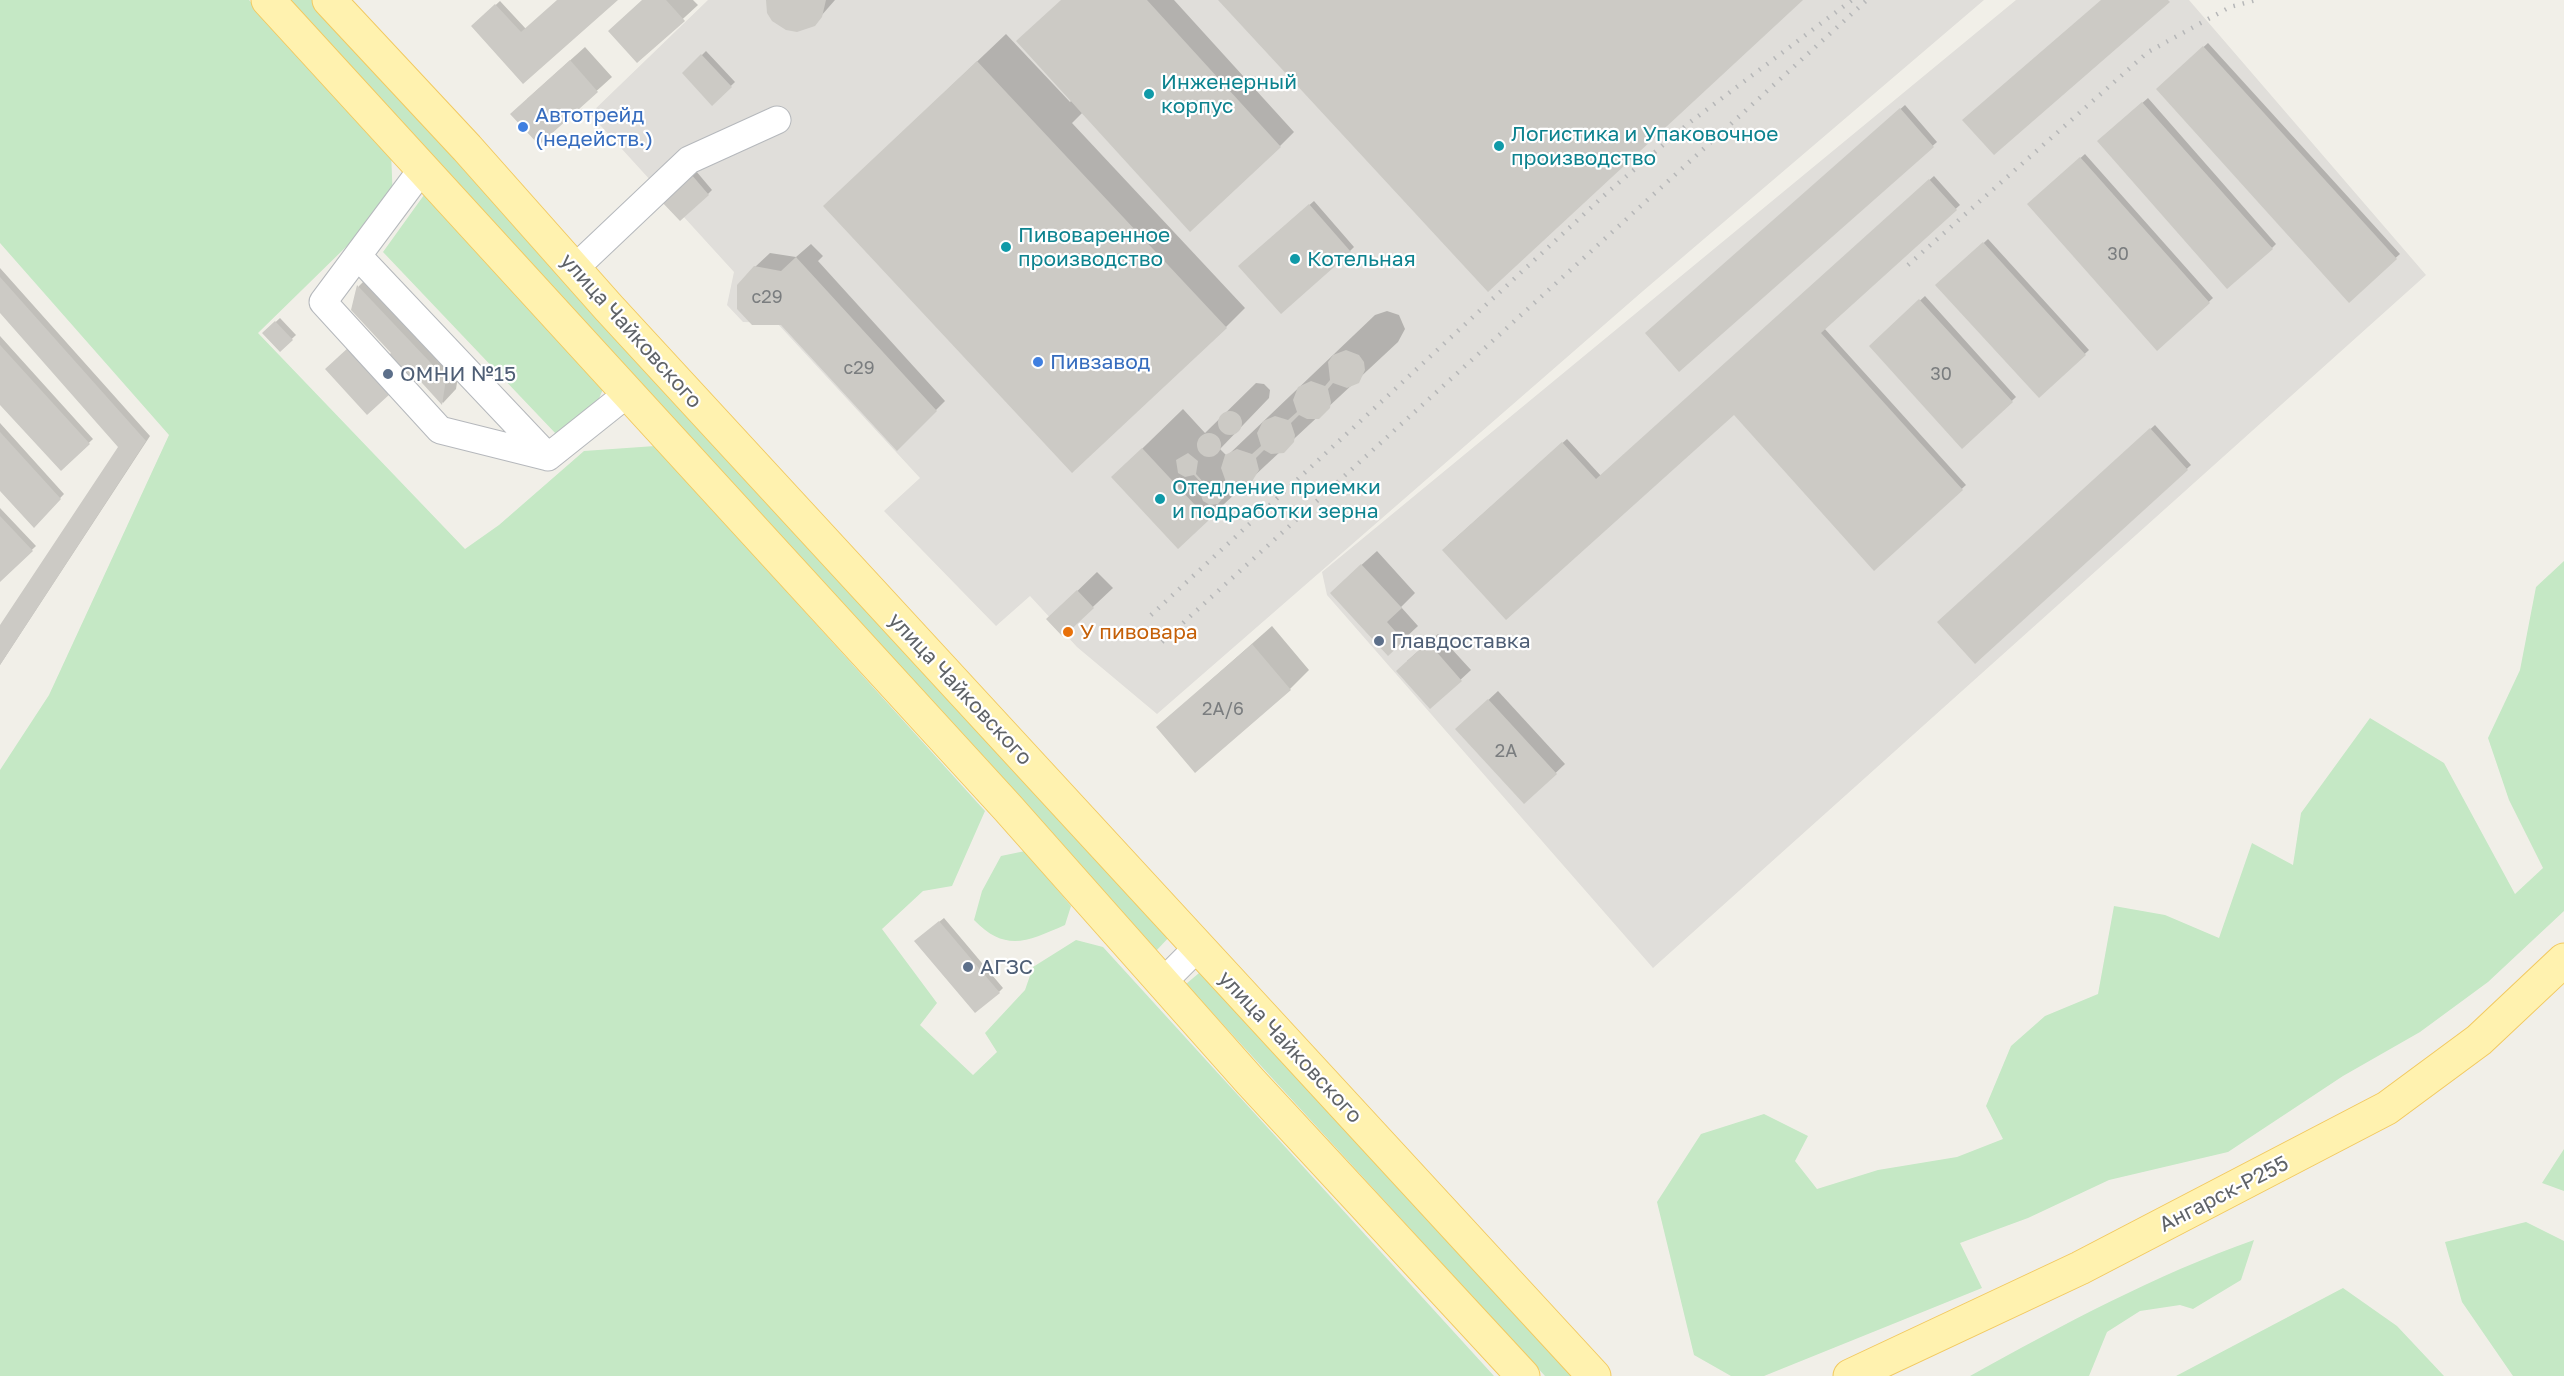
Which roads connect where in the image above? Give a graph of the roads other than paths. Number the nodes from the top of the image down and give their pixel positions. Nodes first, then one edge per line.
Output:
1 (268, 0) edge
2 (329, 0) edge
3 (777, 120) dead end
4 (423, 168) junction
5 (358, 256) junction
6 (574, 269) junction
7 (627, 394) junction
8 (548, 457) junction
9 (1198, 948) junction
10 (2564, 960) edge
11 (1162, 982) junction
12 (1523, 1376) edge
13 (1594, 1376) edge
14 (1850, 1376) edge

1 - 4 main road
2 - 6 main road, улица Чайковского
3 - 6 lane
4 - 5 lane
4 - 7 main road
5 - 8 lane
5 - 8 lane
6 - 9 main road, улица Чайковского
7 - 8 lane
7 - 11 main road
9 - 11 lane
9 - 13 main road, улица Чайковского
10 - 14 main road, Ангарск-Р255
11 - 12 main road

